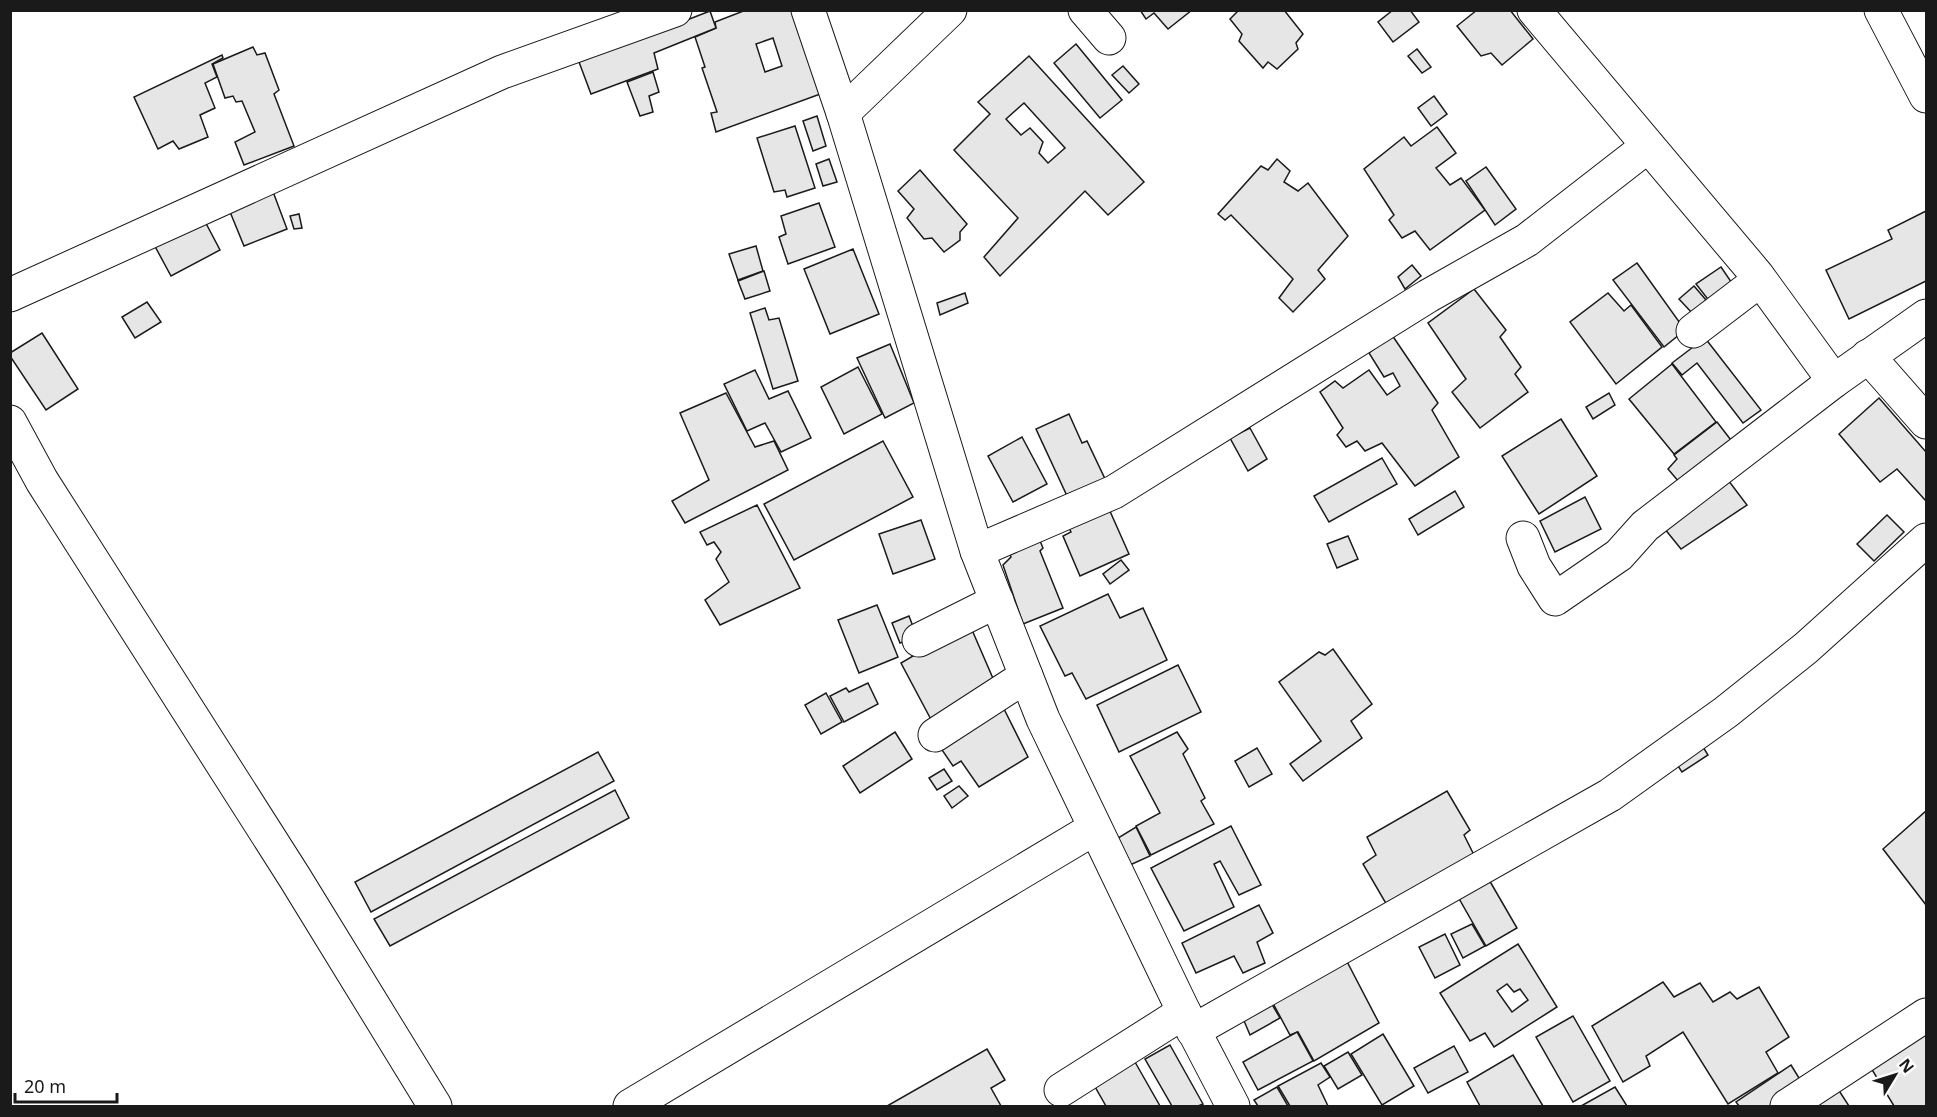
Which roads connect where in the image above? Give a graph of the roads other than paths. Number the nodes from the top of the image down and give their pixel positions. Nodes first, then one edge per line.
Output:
1 (675, 10) edge
2 (808, 10) edge
3 (950, 10) edge
4 (1084, 10) edge
5 (1534, 10) edge
6 (1881, 10) edge
7 (1110, 38) dead end
8 (1926, 96) edge
9 (843, 113) junction
10 (1648, 146) junction
11 (1760, 280) junction
12 (10, 295) edge
13 (1926, 316) edge
14 (1693, 331) dead end
15 (1868, 356) junction
16 (1834, 381) junction
17 (10, 422) edge
18 (1926, 422) edge
19 (1522, 538) dead end
20 (1926, 540) edge
21 (977, 551) junction
22 (997, 601) junction
23 (919, 640) dead end
24 (1026, 676) junction
25 (935, 735) dead end
26 (1095, 828) junction
27 (1926, 1015) edge
28 (1188, 1022) junction
29 (1061, 1090) dead end
30 (435, 1107) edge
31 (630, 1107) edge
32 (1233, 1107) edge
33 (1787, 1107) edge

1 - 12 street
2 - 9 street
3 - 9 street
4 - 7 street
5 - 10 street
6 - 8 street
9 - 21 street
10 - 11 street
10 - 21 street
11 - 14 street
11 - 16 street
13 - 15 street
15 - 16 street
15 - 18 street
16 - 19 street
17 - 30 street
20 - 28 street
21 - 22 street
22 - 23 street
22 - 24 street
24 - 25 street
24 - 26 street
26 - 28 street
26 - 31 street
27 - 33 street
28 - 29 street
28 - 32 street

